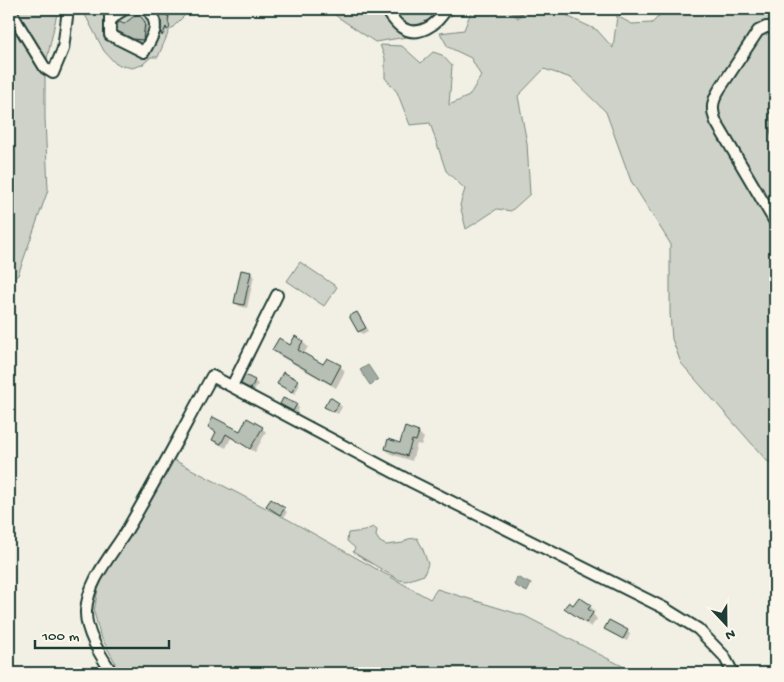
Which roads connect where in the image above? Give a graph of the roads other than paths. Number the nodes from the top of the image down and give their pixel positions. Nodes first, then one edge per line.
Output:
1 (10, 9) edge
2 (68, 9) edge
3 (110, 9) edge
4 (125, 9) edge
5 (147, 9) edge
6 (386, 9) edge
7 (446, 9) edge
8 (110, 21) junction
9 (775, 28) edge
10 (775, 222) edge
11 (277, 294) dead end
12 (232, 386) junction
13 (112, 673) edge
14 (733, 673) edge

1 - 2 lane
3 - 8 lane
4 - 8 lane
5 - 8 lane
6 - 7 lane
9 - 10 lane
11 - 12 lane
12 - 13 lane
12 - 14 lane

